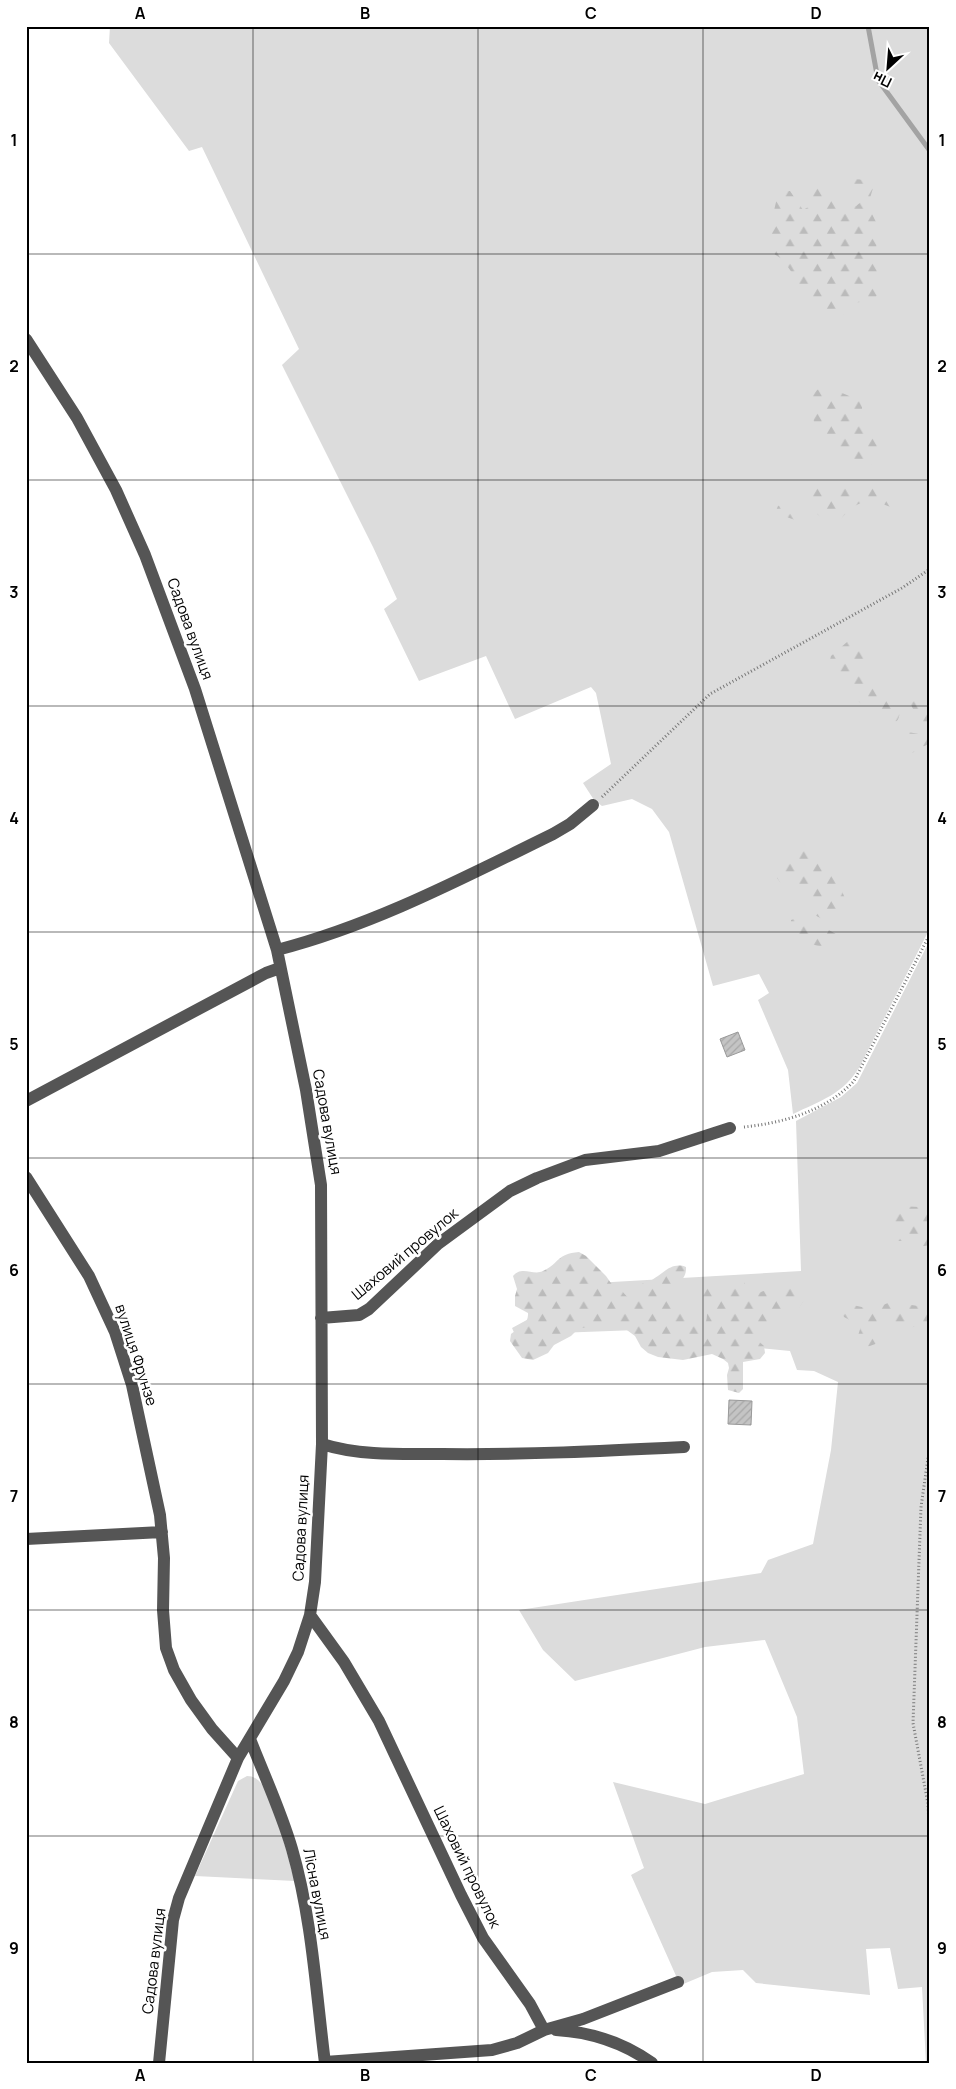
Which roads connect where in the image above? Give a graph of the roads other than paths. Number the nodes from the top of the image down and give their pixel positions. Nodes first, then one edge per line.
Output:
1 (26, 339) edge
2 (593, 805) road end
3 (277, 950) junction
4 (280, 968) junction
5 (26, 1101) edge
6 (730, 1128) road end
7 (26, 1177) edge
8 (321, 1318) junction
9 (322, 1444) junction
10 (684, 1447) dead end
11 (162, 1532) junction
12 (26, 1539) edge
13 (310, 1615) junction
14 (250, 1739) junction
15 (238, 1758) junction
16 (678, 1982) dead end
17 (544, 2030) junction
18 (159, 2063) edge
19 (325, 2063) edge
20 (652, 2063) edge

1 - 3 street, Садова вулиця
2 - 3 street
3 - 4 street, Садова вулиця
4 - 5 street
4 - 8 street, Садова вулиця
6 - 8 street, Шаховий провулок
7 - 11 street, вулиця Фрунзе
8 - 9 street, Садова вулиця
9 - 10 street
9 - 13 street, Садова вулиця
11 - 12 street
11 - 15 street, вулиця Фрунзе
13 - 14 street, Садова вулиця
13 - 17 street, Шаховий провулок
14 - 15 street, Садова вулиця
14 - 19 street, Лісна вулиця
15 - 18 street, Садова вулиця
16 - 17 street
17 - 19 street
17 - 20 street

